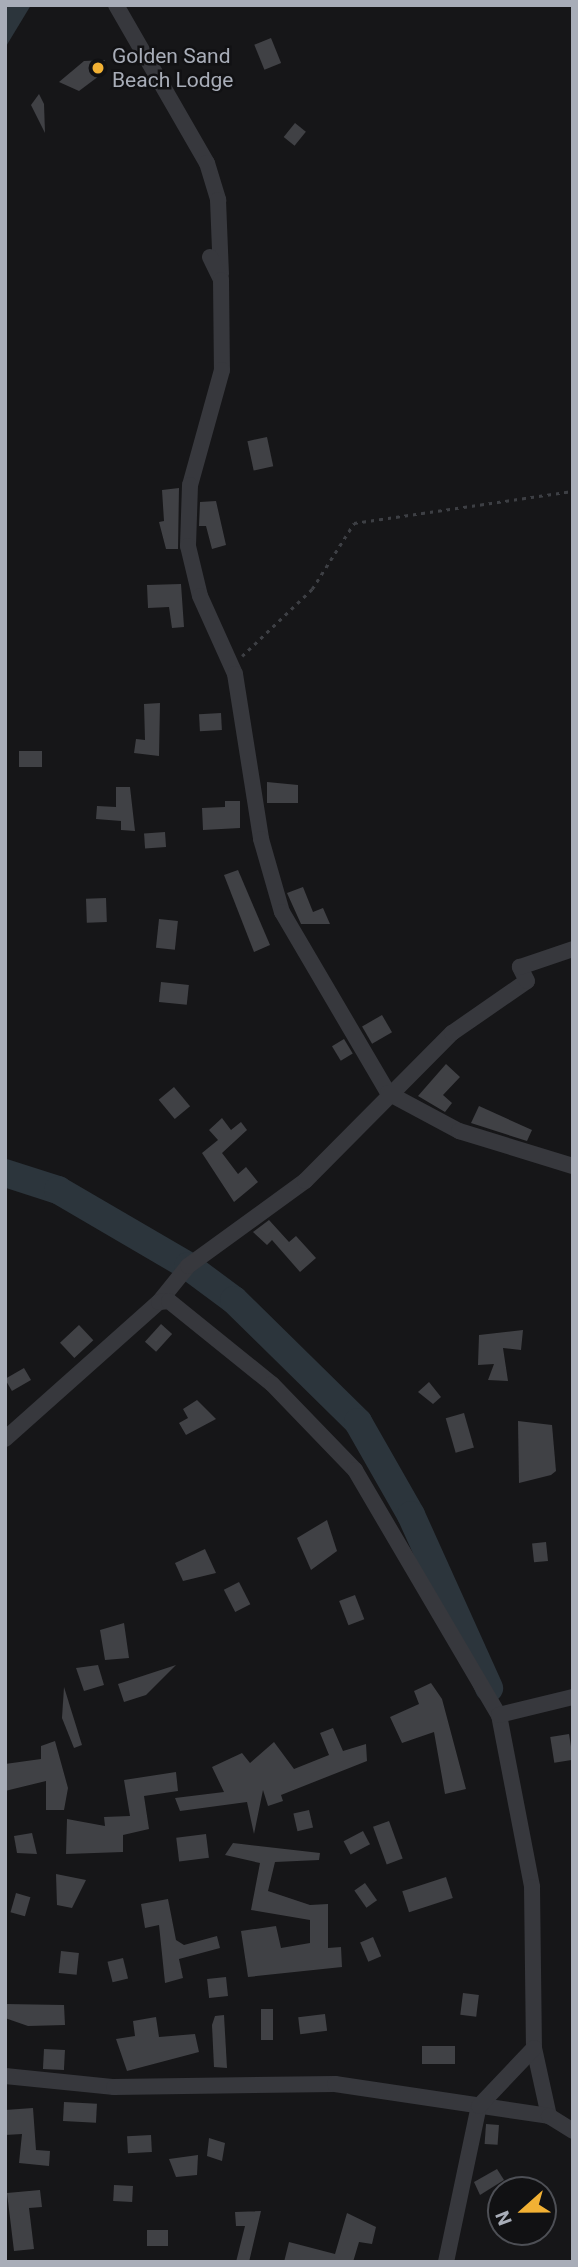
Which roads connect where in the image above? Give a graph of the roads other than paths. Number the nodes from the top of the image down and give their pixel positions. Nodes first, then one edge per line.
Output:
1 (116, 5) edge
2 (210, 257) dead end
3 (221, 279) junction
4 (573, 949) edge
5 (388, 1093) junction
6 (573, 1166) edge
7 (159, 1302) junction
8 (5, 1439) edge
9 (573, 1697) edge
10 (499, 1715) junction
11 (534, 2048) junction
12 (5, 2076) edge
13 (479, 2106) junction
14 (549, 2116) junction
15 (573, 2131) edge
16 (446, 2262) edge

1 - 3 street
2 - 3 street
3 - 5 street
4 - 5 street
5 - 6 street
5 - 7 street
7 - 8 street
7 - 10 street
9 - 10 street
10 - 11 street
11 - 13 street
11 - 14 street
12 - 13 street
13 - 14 street
13 - 16 street
14 - 15 street

